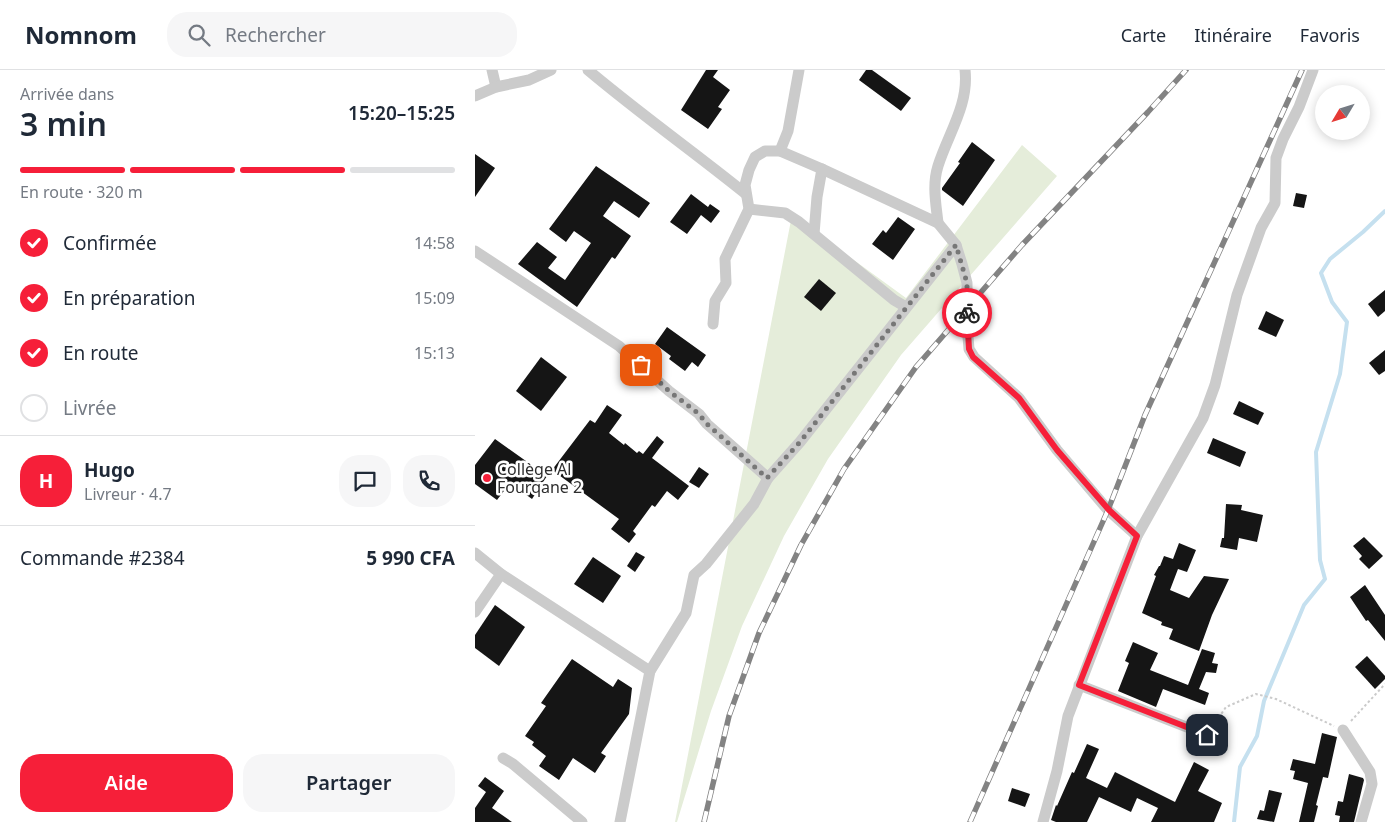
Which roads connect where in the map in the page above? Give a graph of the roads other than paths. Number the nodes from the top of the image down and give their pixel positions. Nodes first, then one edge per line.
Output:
1 (492, 70) edge
2 (551, 70) edge
3 (588, 70) edge
4 (799, 70) edge
5 (965, 70) edge
6 (1313, 70) edge
7 (496, 87) junction
8 (475, 96) edge
9 (780, 151) junction
10 (822, 169) junction
11 (746, 194) junction
12 (749, 209) junction
13 (938, 223) junction
14 (814, 234) junction
15 (956, 245) junction
16 (475, 251) edge
17 (906, 306) junction
18 (713, 324) dead end
19 (767, 478) junction
20 (1137, 536) junction
21 (475, 553) edge
22 (501, 574) junction
23 (475, 612) edge
24 (650, 671) junction
25 (1079, 685) junction
26 (1343, 730) road end
27 (1207, 735) road end
28 (503, 758) dead end
29 (582, 822) edge
30 (620, 822) edge
31 (1043, 822) edge
32 (1361, 822) edge

1 - 7 street
2 - 7 street
3 - 11 street
4 - 9 street
5 - 13 street
6 - 20 street
7 - 8 street
9 - 10 street
9 - 11 street
10 - 13 street
10 - 14 street
11 - 12 street
12 - 14 street
12 - 18 street
13 - 15 street
14 - 17 street
15 - 17 street
15 - 20 street
16 - 19 street
17 - 19 street
19 - 24 street
20 - 25 street
21 - 22 street
22 - 23 street
22 - 24 street
24 - 30 street
25 - 27 street
25 - 31 street
26 - 32 street
28 - 29 street

